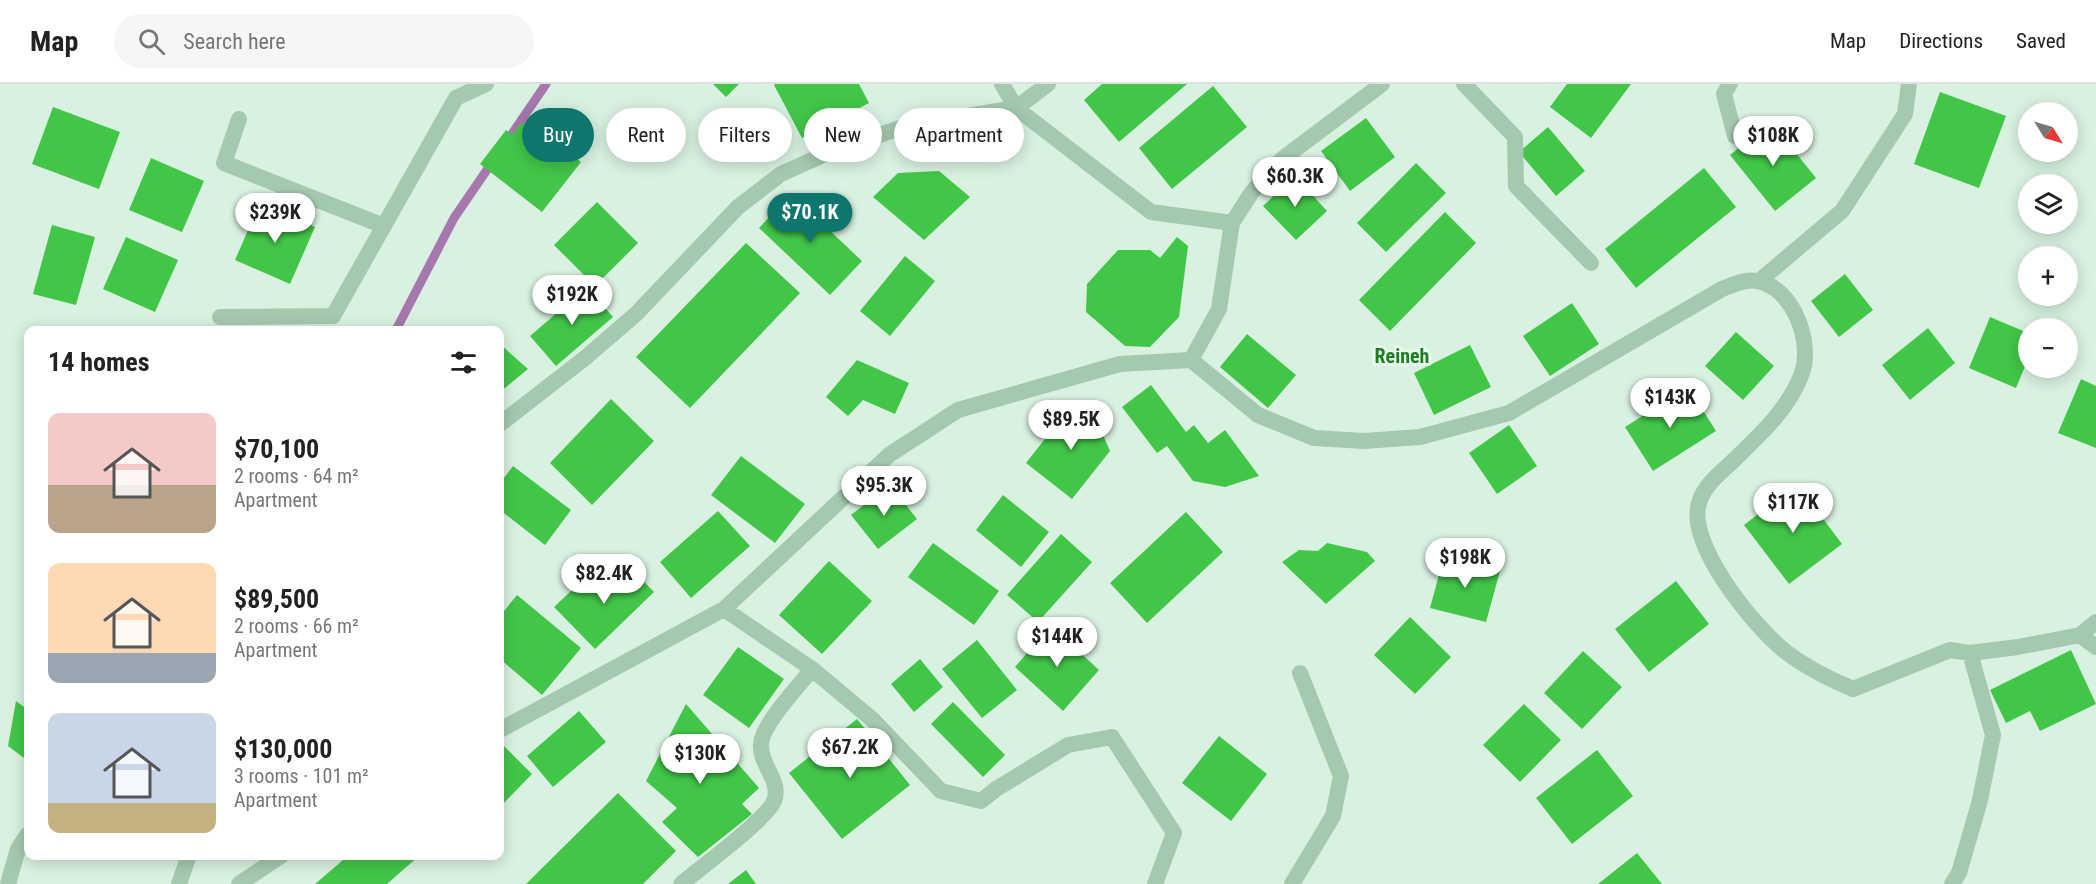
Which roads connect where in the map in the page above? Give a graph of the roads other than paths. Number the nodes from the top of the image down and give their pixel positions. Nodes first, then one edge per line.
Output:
1 (486, 84) edge
2 (1002, 84) edge
3 (1048, 84) edge
4 (1382, 84) edge
5 (1464, 84) edge
6 (1730, 84) edge
7 (1909, 84) edge
8 (1016, 108) joint
9 (1024, 114) edge
10 (239, 119) dead end
11 (894, 130) edge
12 (1735, 136) dead end
13 (1232, 223) junction
14 (384, 226) junction
15 (1590, 263) dead end
16 (1759, 281) junction
17 (220, 317) dead end
18 (330, 323) edge
19 (1191, 360) junction
20 (504, 421) edge
21 (724, 609) junction
22 (2096, 622) edge
23 (2080, 635) junction
24 (2096, 647) edge
25 (1970, 653) junction
26 (812, 669) junction
27 (1300, 673) dead end
28 (504, 728) edge
29 (24, 840) edge
30 (187, 860) edge
31 (275, 860) edge
32 (8, 884) edge
33 (179, 884) edge
34 (239, 884) edge
35 (681, 884) edge
36 (1155, 884) edge
37 (1292, 884) edge
38 (1952, 884) edge

1 - 14 street
2 - 8 street
3 - 8 street
4 - 13 street
5 - 15 street
6 - 12 street
7 - 16 street
9 - 13 street
10 - 14 street
11 - 20 street
13 - 19 street
14 - 18 street
16 - 19 street
16 - 25 street
17 - 18 street
19 - 21 street
21 - 26 street
21 - 28 street
22 - 23 street
23 - 24 street
23 - 25 street
25 - 38 street
26 - 35 street
26 - 36 street
27 - 37 street
29 - 32 street
30 - 33 street
31 - 34 street

